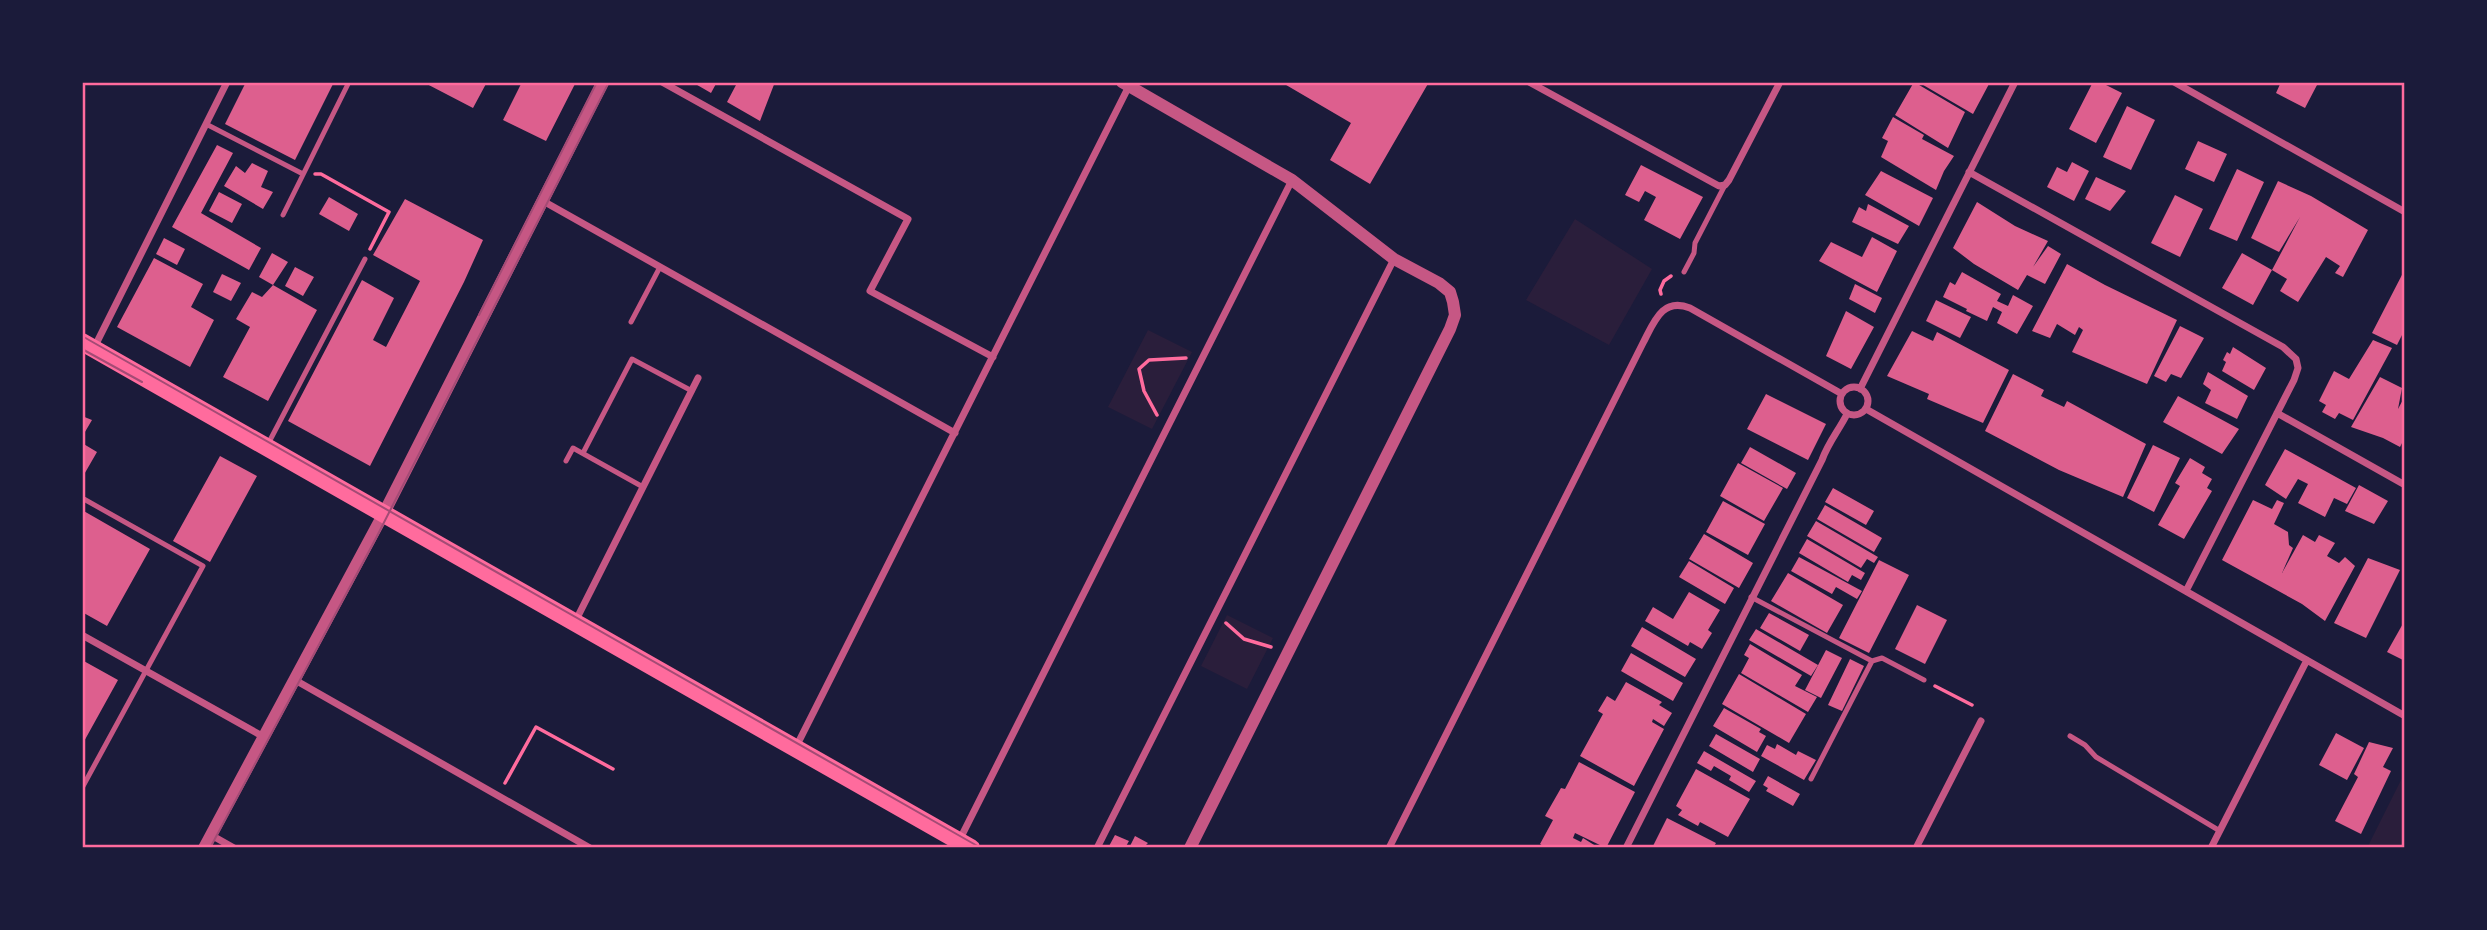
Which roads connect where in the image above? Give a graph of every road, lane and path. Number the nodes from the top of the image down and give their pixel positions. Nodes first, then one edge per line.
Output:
1 (227, 82) edge
2 (349, 82) edge
3 (603, 82) edge
4 (662, 82) edge
5 (1529, 82) edge
6 (1780, 82) edge
7 (2015, 82) edge
8 (2174, 82) edge
9 (1126, 84) edge
10 (206, 124) junction
11 (1969, 172) junction
12 (303, 174) junction
13 (1292, 180) junction
14 (1725, 185) junction
15 (543, 201) junction
16 (2405, 212) edge
17 (283, 215) dead end
18 (365, 259) joint
19 (1394, 259) junction
20 (660, 267) junction
21 (1684, 272) joint
22 (1661, 294) dead end
23 (631, 323) dead end
24 (88, 346) edge
25 (993, 357) junction
26 (1192, 358) dead end
27 (698, 378) dead end
28 (1860, 388) junction
29 (692, 391) junction
30 (1842, 394) junction
31 (1866, 409) junction
32 (2277, 412) junction
33 (1847, 414) junction
34 (1160, 420) dead end
35 (955, 433) junction
36 (266, 446) junction
37 (583, 453) junction
38 (566, 461) dead end
39 (2405, 485) edge
40 (643, 486) junction
41 (82, 498) edge
42 (384, 513) junction
43 (2186, 591) junction
44 (1751, 597) junction
45 (1222, 620) dead end
46 (575, 622) junction
47 (82, 635) edge
48 (1271, 647) dead end
49 (2306, 660) junction
50 (1872, 661) junction
51 (146, 671) junction
52 (295, 680) junction
53 (1924, 680) joint
54 (1972, 705) dead end
55 (2405, 716) edge
56 (1981, 721) dead end
57 (2070, 736) dead end
58 (264, 737) junction
59 (796, 748) junction
60 (612, 769) dead end
61 (1811, 779) dead end
62 (504, 785) dead end
63 (82, 788) edge
64 (2220, 831) junction
65 (211, 835) junction
66 (965, 844) edge
67 (204, 848) edge
68 (234, 848) edge
69 (590, 848) edge
70 (1097, 848) edge
71 (1190, 848) edge
72 (1389, 848) edge
73 (1626, 848) edge
74 (1916, 848) edge
75 (2211, 848) edge

1 - 10 street
2 - 12 lane
3 - 15 street
4 - 25 street
5 - 14 street
6 - 14 street
7 - 11 street
8 - 16 street
9 - 13 street
9 - 25 street
10 - 12 lane
10 - 24 street
11 - 28 street
11 - 32 street
12 - 17 lane
12 - 18 path
13 - 19 street
13 - 66 street
14 - 21 lane
15 - 20 street
15 - 42 street
18 - 36 lane
19 - 70 street
19 - 71 street
20 - 23 lane
20 - 35 street
21 - 22 path
24 - 36 main road
25 - 35 street
26 - 34 path
27 - 29 street
28 - 30 street
28 - 31 street
29 - 37 lane
29 - 40 street
30 - 33 street
30 - 72 street
31 - 33 street
31 - 43 street
32 - 39 street
32 - 43 street
33 - 44 street
35 - 59 street
36 - 42 main road
37 - 38 lane
37 - 40 lane
40 - 46 street
41 - 51 lane
42 - 46 main road
42 - 52 street
43 - 49 street
44 - 50 lane
44 - 73 street
45 - 48 path
46 - 59 main road
47 - 51 street
49 - 55 street
49 - 64 street
50 - 53 lane
50 - 61 lane
51 - 58 street
51 - 63 lane
52 - 58 street
52 - 69 street
53 - 54 path
56 - 74 street
57 - 64 lane
58 - 65 street
59 - 66 main road
60 - 62 path
64 - 75 street
65 - 67 street
65 - 68 street

